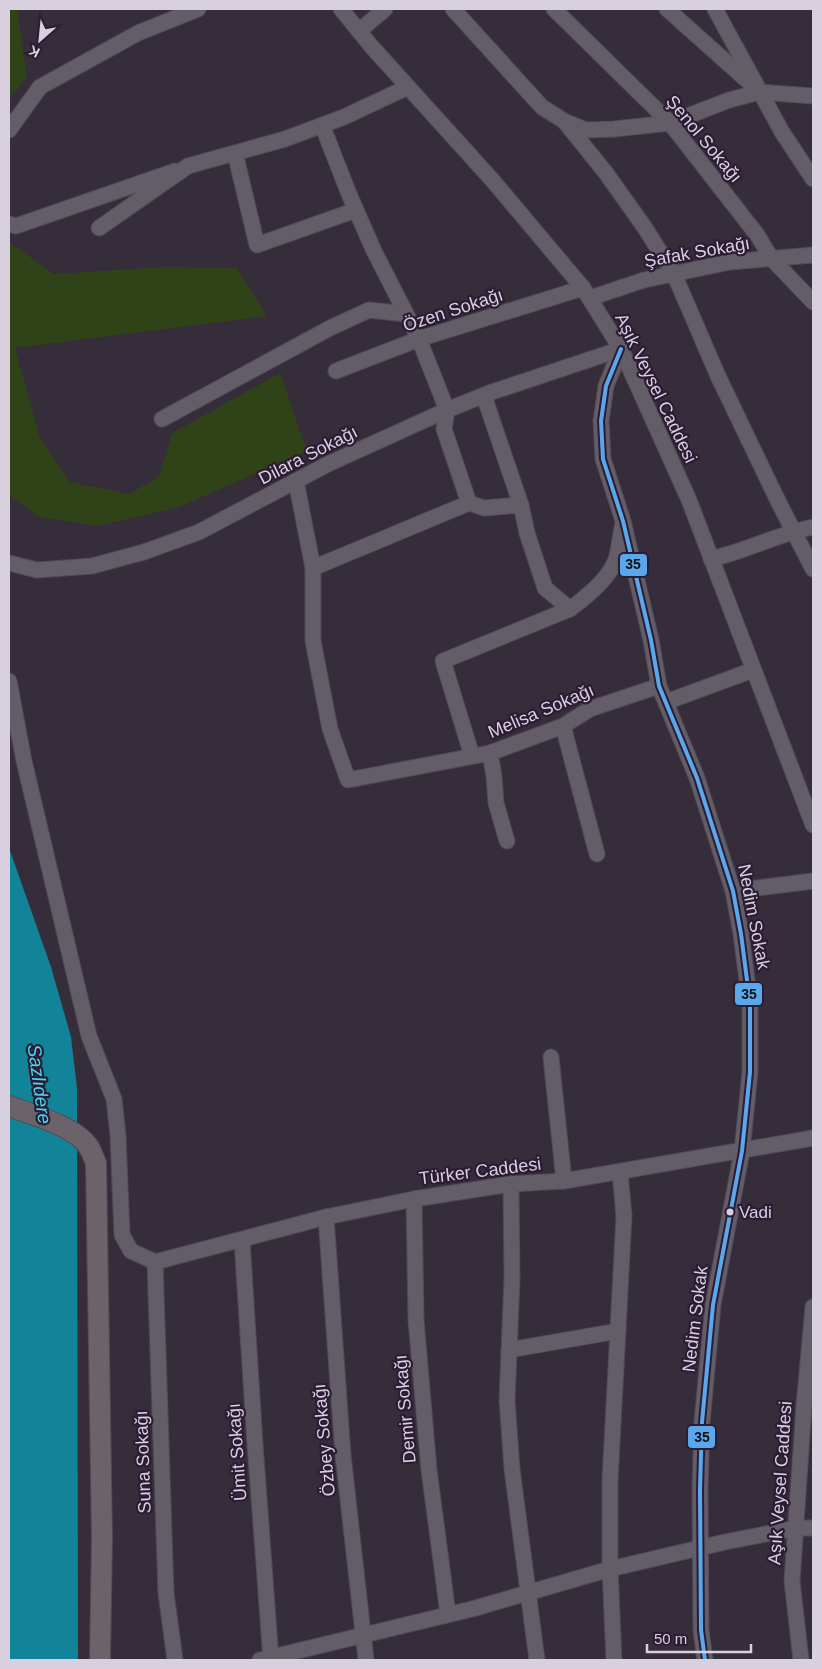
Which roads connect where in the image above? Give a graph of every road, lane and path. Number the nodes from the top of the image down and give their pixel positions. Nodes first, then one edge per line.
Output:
1 (198, 9) edge
2 (341, 9) edge
3 (385, 9) edge
4 (453, 9) edge
5 (554, 9) edge
6 (668, 9) edge
7 (715, 9) edge
8 (176, 13) edge
9 (359, 31) junction
10 (408, 87) junction
11 (760, 92) junction
12 (813, 96) edge
13 (564, 121) junction
14 (670, 123) junction
15 (322, 125) junction
16 (9, 130) edge
17 (235, 153) junction
18 (188, 166) junction
19 (813, 179) edge
20 (356, 210) junction
21 (9, 224) edge
22 (99, 228) dead end
23 (813, 255) edge
24 (771, 258) junction
25 (674, 274) junction
26 (586, 293) junction
27 (813, 302) edge
28 (406, 314) junction
29 (419, 339) junction
30 (621, 350) junction
31 (336, 371) dead end
32 (484, 396) junction
33 (447, 410) junction
34 (162, 419) dead end
35 (296, 481) junction
36 (468, 503) junction
37 (521, 505) junction
38 (623, 521) junction
39 (813, 527) edge
40 (794, 531) junction
41 (711, 559) junction
42 (9, 563) edge
43 (313, 568) junction
44 (813, 569) edge
45 (570, 609) junction
46 (753, 670) junction
47 (9, 681) edge
48 (659, 686) junction
49 (666, 702) junction
50 (563, 726) junction
51 (490, 753) junction
52 (472, 756) junction
53 (813, 825) edge
54 (507, 841) dead end
55 (597, 854) dead end
56 (813, 881) edge
57 (733, 891) junction
58 (551, 1057) dead end
59 (12, 1108) edge
60 (813, 1138) edge
61 (742, 1151) junction
62 (620, 1172) junction
63 (564, 1181) junction
64 (511, 1184) junction
65 (414, 1198) junction
66 (326, 1217) junction
67 (242, 1240) junction
68 (155, 1262) junction
69 (813, 1307) edge
70 (618, 1331) junction
71 (509, 1350) junction
72 (796, 1528) junction
73 (813, 1528) edge
74 (702, 1547) junction
75 (610, 1569) junction
76 (528, 1592) junction
77 (448, 1614) junction
78 (364, 1635) junction
79 (267, 1659) edge
80 (100, 1660) edge
81 (175, 1660) edge
82 (366, 1660) edge
83 (537, 1660) edge
84 (614, 1660) edge
85 (705, 1660) edge
86 (801, 1660) edge

1 - 8 street
2 - 9 street, Aşık Veysel Caddesi
3 - 9 street
4 - 13 street
5 - 14 street, Şenol Sokağı
6 - 11 street
7 - 11 street
8 - 16 street
9 - 10 street, Aşık Veysel Caddesi
10 - 15 street
10 - 26 street, Aşık Veysel Caddesi
11 - 12 street
11 - 14 street
11 - 19 street
13 - 14 street
13 - 25 street
14 - 24 street, Şenol Sokağı
15 - 17 street
15 - 20 street
17 - 18 street
17 - 20 street
18 - 21 street
18 - 22 street
20 - 28 street
23 - 24 street, Şafak Sokağı
24 - 25 street, Şafak Sokağı
24 - 27 street, Şenol Sokağı
25 - 26 street, Şafak Sokağı
25 - 40 street
26 - 29 street, Özen Sokağı
26 - 30 street, Aşık Veysel Caddesi
28 - 29 street
28 - 34 street
29 - 31 street, Özen Sokağı
29 - 33 street
30 - 32 street, Dilara Sokağı
30 - 38 street, Nedim Sokak
30 - 41 street, Aşık Veysel Caddesi
32 - 33 street, Dilara Sokağı
32 - 37 street
33 - 35 street, Dilara Sokağı
33 - 36 street
35 - 42 street, Dilara Sokağı
35 - 43 street
36 - 37 street
36 - 43 street
37 - 45 street
38 - 45 street
38 - 48 street, Nedim Sokak
39 - 40 street
40 - 41 street
40 - 44 street
41 - 46 street, Aşık Veysel Caddesi
43 - 52 street, Melisa Sokağı
45 - 52 street
46 - 49 street
46 - 53 street, Aşık Veysel Caddesi
47 - 68 street
48 - 49 street, Nedim Sokak
48 - 50 street, Melisa Sokağı
49 - 57 street, Nedim Sokak
50 - 51 street, Melisa Sokağı
50 - 55 street
51 - 52 street, Melisa Sokağı
51 - 54 street
56 - 57 street
57 - 61 street, Nedim Sokak
58 - 63 street
59 - 80 main road
60 - 61 street, Türker Caddesi
61 - 62 street, Türker Caddesi
61 - 74 street, Nedim Sokak
62 - 63 street, Türker Caddesi
62 - 70 street
63 - 64 street, Türker Caddesi
64 - 65 street, Türker Caddesi
64 - 71 street
65 - 66 street, Türker Caddesi
65 - 77 street, Demir Sokağı
66 - 67 street, Türker Caddesi
66 - 78 street, Özbey Sokağı
67 - 68 street, Türker Caddesi
67 - 79 street, Ümit Sokağı
68 - 81 street, Suna Sokağı
69 - 72 street, Aşık Veysel Caddesi
70 - 71 street
70 - 75 street
71 - 76 street
72 - 73 street
72 - 74 street
72 - 86 street, Aşık Veysel Caddesi
74 - 75 street
74 - 85 street, Nedim Sokak
75 - 76 street
75 - 84 street
76 - 77 street
76 - 83 street
77 - 78 street
78 - 79 street
78 - 82 street, Özbey Sokağı

